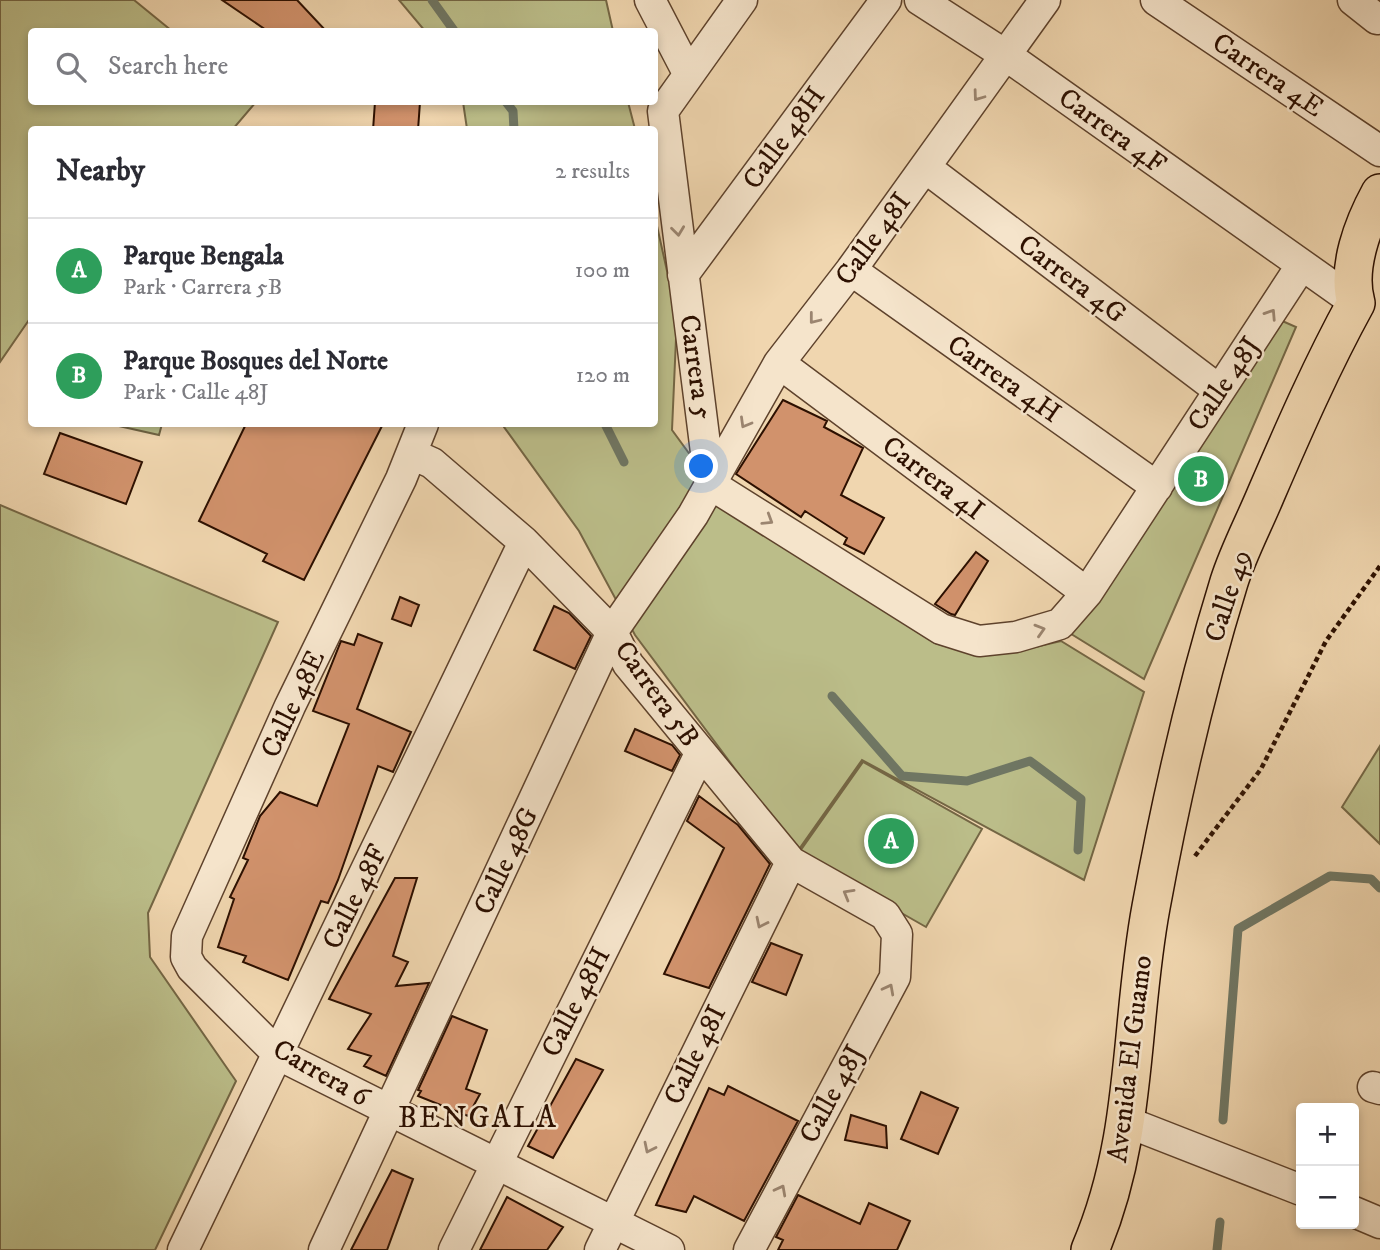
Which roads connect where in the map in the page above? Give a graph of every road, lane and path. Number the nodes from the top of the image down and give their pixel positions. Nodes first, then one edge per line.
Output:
1 (650, 0) edge
2 (742, 0) edge
3 (886, 0) edge
4 (920, 0) edge
5 (1045, 0) edge
6 (1156, 0) edge
7 (1353, 0) edge
8 (1377, 19) dead end
9 (1007, 56) junction
10 (688, 73) junction
11 (1380, 151) edge
12 (926, 167) junction
13 (1380, 193) edge
14 (1301, 266) junction
15 (851, 270) junction
16 (683, 275) junction
17 (1368, 297) edge
18 (779, 363) junction
19 (1219, 390) junction
20 (422, 427) edge
21 (412, 454) junction
22 (710, 484) junction
23 (1157, 487) junction
24 (524, 542) junction
25 (1380, 566) edge
26 (1087, 593) junction
27 (612, 632) junction
28 (700, 754) junction
29 (791, 862) junction
30 (1188, 863) dead end
31 (1151, 907) joint
32 (897, 934) joint
33 (186, 957) joint
34 (279, 1055) junction
35 (390, 1111) junction
36 (1128, 1122) junction
37 (495, 1164) junction
38 (1296, 1188) edge
39 (1359, 1214) edge
40 (612, 1223) junction
41 (1380, 1223) edge
42 (183, 1250) edge
43 (324, 1250) edge
44 (454, 1250) edge
45 (600, 1250) edge
46 (669, 1250) edge
47 (749, 1250) edge
48 (1090, 1250) edge

1 - 10 street
2 - 10 street
3 - 16 street, Calle 48H
4 - 9 street, Carrera 4F
5 - 9 street, Calle 48I
6 - 11 street, Carrera 4E
7 - 8 street
9 -> 12 street, Calle 48I
9 - 14 street, Carrera 4F
10 -> 16 street, Carrera 5
12 - 15 street, Calle 48I
12 - 19 street, Carrera 4G
13 - 17 main road
14 - 17 street
19 -> 14 street, Calle 48J
15 -> 18 street, Calle 48I
15 - 23 street, Carrera 4H
16 - 22 street, Carrera 5
17 - 31 main road, Calle 49
18 -> 22 street, Calle 48I
18 - 26 street, Carrera 4I
19 - 23 street, Calle 48J
20 - 21 street, Calle 48E
21 - 24 street, Carrera 5B
21 - 33 street, Calle 48E
22 -> 26 street, Calle 48J
22 - 27 street, Calle 48G
23 - 26 street, Calle 48J
24 - 27 street, Carrera 5B
24 - 34 street, Calle 48F
25 - 30 path
27 - 28 street, Carrera 5B
27 - 35 street, Calle 48G
28 - 29 street, Carrera 5B
28 - 37 street, Calle 48H
32 -> 29 street, Carrera 5B
29 -> 40 street, Calle 48I
31 - 36 main road, Avenida El Guamo
47 -> 32 street, Calle 48J
33 - 34 street, Carrera 6
34 - 35 street, Carrera 6
34 - 42 street, Calle 48F
35 - 37 street, Carrera 6
35 - 43 street, Calle 48G
36 - 38 street
36 - 48 main road, Avenida El Guamo
37 - 40 street, Carrera 6
37 - 44 street, Calle 48H
39 - 41 street
40 - 45 street, Calle 48I
40 - 46 street, Carrera 6

